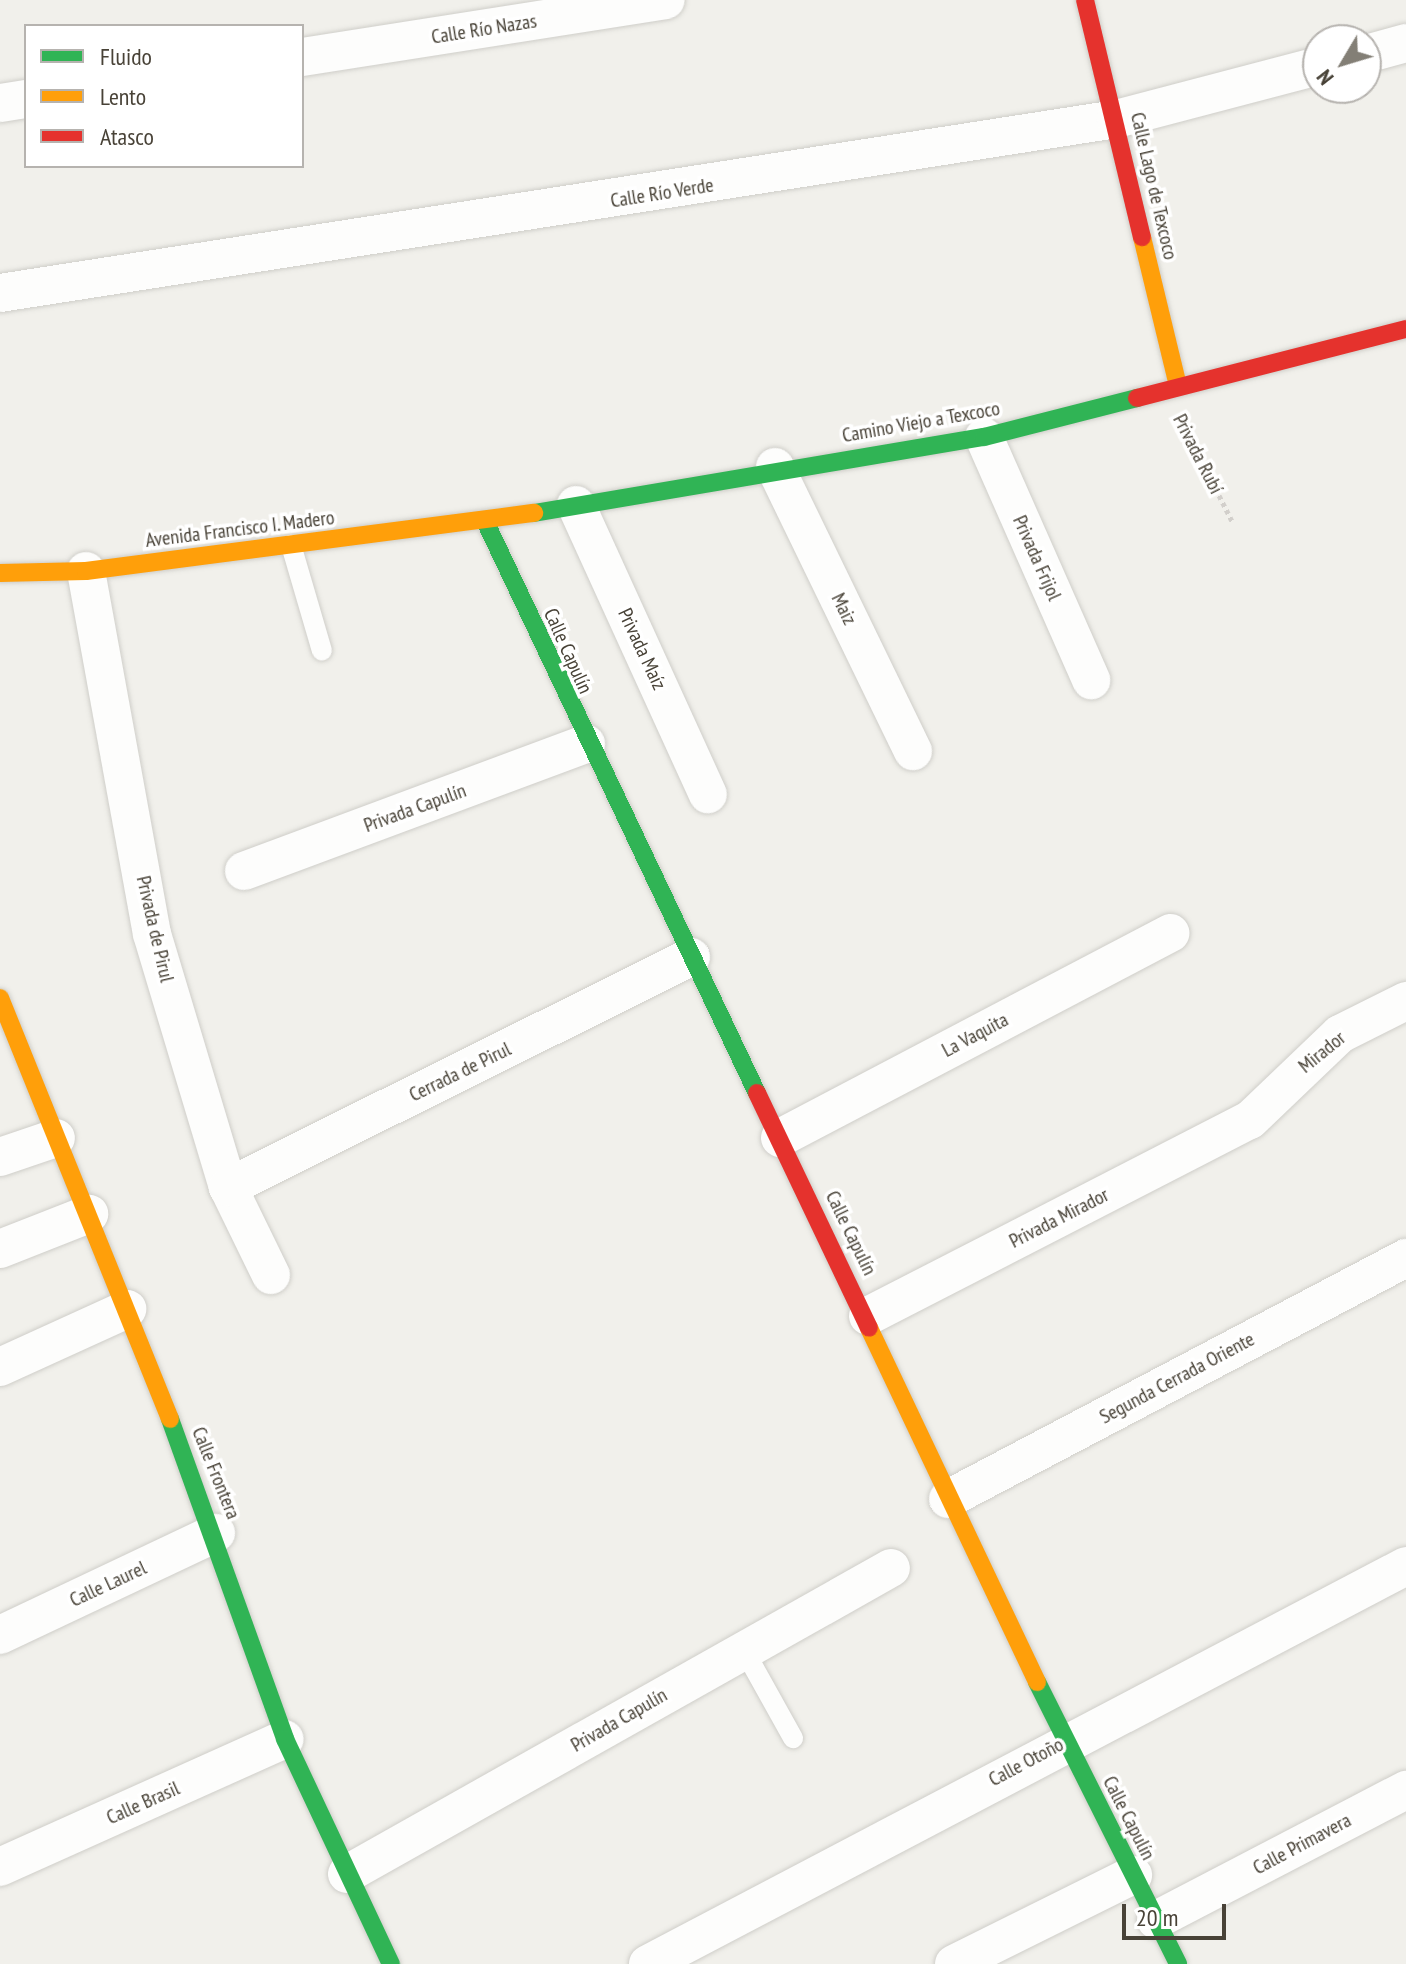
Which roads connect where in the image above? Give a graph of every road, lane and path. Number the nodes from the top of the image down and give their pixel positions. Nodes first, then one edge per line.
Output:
1 (666, 0) edge
2 (1085, 0) edge
3 (1406, 43) edge
4 (1382, 50) edge
5 (304, 57) edge
6 (1302, 70) edge
7 (24, 99) edge
8 (0, 103) edge
9 (1116, 119) junction
10 (0, 293) edge
11 (1406, 329) edge
12 (1170, 384) junction
13 (984, 437) junction
14 (775, 467) junction
15 (576, 505) junction
16 (485, 521) junction
17 (1233, 523) dead end
18 (291, 545) junction
19 (86, 571) junction
20 (0, 573) edge
21 (322, 651) dead end
22 (1091, 680) dead end
23 (586, 744) junction
24 (913, 751) dead end
25 (708, 794) dead end
26 (244, 871) dead end
27 (1170, 933) dead end
28 (691, 957) junction
29 (0, 998) edge
30 (1406, 1001) edge
31 (1250, 1120) joint
32 (56, 1138) junction
33 (780, 1138) junction
34 (0, 1157) edge
35 (228, 1187) junction
36 (89, 1214) junction
37 (0, 1249) edge
38 (1406, 1258) edge
39 (271, 1275) dead end
40 (127, 1309) junction
41 (868, 1316) junction
42 (0, 1367) edge
43 (948, 1499) junction
44 (216, 1533) junction
45 (1406, 1566) edge
46 (891, 1568) dead end
47 (0, 1635) edge
48 (744, 1650) junction
49 (793, 1738) dead end
50 (285, 1739) junction
51 (1065, 1741) junction
52 (1406, 1790) edge
53 (0, 1867) edge
54 (347, 1874) junction
55 (1133, 1875) junction
56 (1156, 1920) junction
57 (391, 1964) edge
58 (648, 1964) edge
59 (954, 1964) edge
60 (1178, 1964) edge

1 - 5 street, Calle Río Nazas
2 - 9 street, Calle Lago de Texcoco
3 - 4 street
6 - 9 street, Calle Río Verde
7 - 8 street
9 - 10 street, Calle Río Verde
9 - 12 street, Calle Lago de Texcoco
11 - 12 street, Camino Viejo a Texcoco
12 - 13 street, Camino Viejo a Texcoco
12 - 17 path, Privada Rubí
13 - 14 street, Camino Viejo a Texcoco
13 - 22 street, Privada Frijol
14 - 15 street, Camino Viejo a Texcoco
14 - 24 street, Maiz
15 - 16 street, Camino Viejo a Texcoco
15 - 25 street, Privada Maíz
16 - 18 street, Avenida Francisco I. Madero
16 - 23 street, Calle Capulín
18 - 19 street, Avenida Francisco I. Madero
18 - 21 lane
19 - 20 street, Avenida Francisco I. Madero
19 - 35 street, Privada de Pirul
23 - 26 street, Privada Capulín
23 - 28 street, Calle Capulín
27 - 33 street, La Vaquita
28 - 33 street, Calle Capulín
28 - 35 street, Cerrada de Pirul
29 - 32 street, Calle Frontera
30 - 31 street, Mirador
31 - 41 street, Privada Mirador
32 - 34 street
32 - 36 street, Calle Frontera
33 - 41 street, Calle Capulín
35 - 39 street, Privada de Pirul
36 - 37 street
36 - 40 street, Calle Frontera
38 - 43 street, Segunda Cerrada Oriente
40 - 42 street
40 - 44 street, Calle Frontera
41 - 43 street, Calle Capulín
43 - 51 street, Calle Capulín
44 - 47 street, Calle Laurel
44 - 50 street, Calle Frontera
45 - 51 street, Calle Otoño
46 - 48 street, Privada Capulín
48 - 49 lane
48 - 54 street, Privada Capulín
50 - 53 street, Calle Brasil
50 - 54 street, Calle Frontera
51 - 55 street, Calle Capulín
51 - 58 street, Calle Otoño
52 - 56 street, Calle Primavera
54 - 57 street, Calle Frontera
55 - 56 street, Calle Capulín
55 - 59 street
56 - 60 street, Calle Capulín

